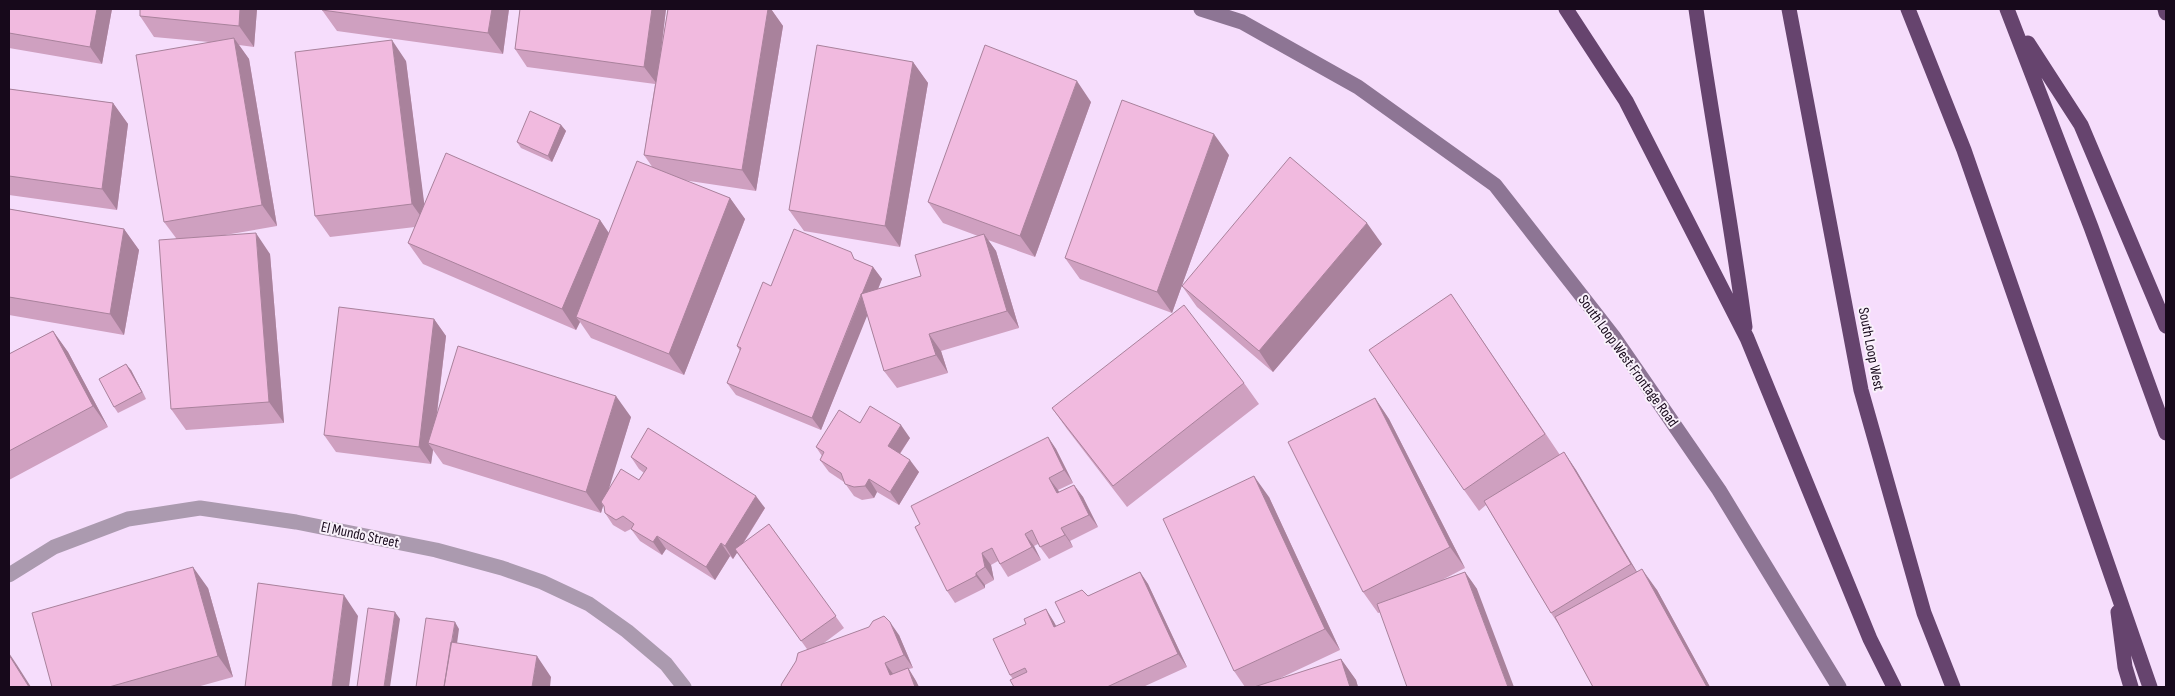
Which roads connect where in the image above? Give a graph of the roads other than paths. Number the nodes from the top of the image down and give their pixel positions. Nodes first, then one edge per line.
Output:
1 (1201, 9) edge
2 (1566, 9) edge
3 (1696, 9) edge
4 (1789, 9) edge
5 (1908, 9) edge
6 (2165, 9) edge
7 (2009, 12) edge
8 (2166, 13) edge
9 (2166, 326) edge
10 (1746, 338) junction
11 (2166, 433) edge
12 (2112, 573) junction
13 (9, 574) edge
14 (684, 687) edge
15 (1839, 687) edge
16 (1894, 687) edge
17 (1953, 687) edge
18 (2131, 687) edge
19 (2150, 687) edge

1 - 15 main road, South Loop West Frontage Road
2 - 10 highway
3 - 10 highway
4 - 17 highway, South Loop West
5 - 12 highway
6 - 8 highway
7 - 9 highway
7 - 11 highway
10 - 16 highway
12 - 18 highway
12 - 19 highway
13 - 14 street, El Mundo Street

